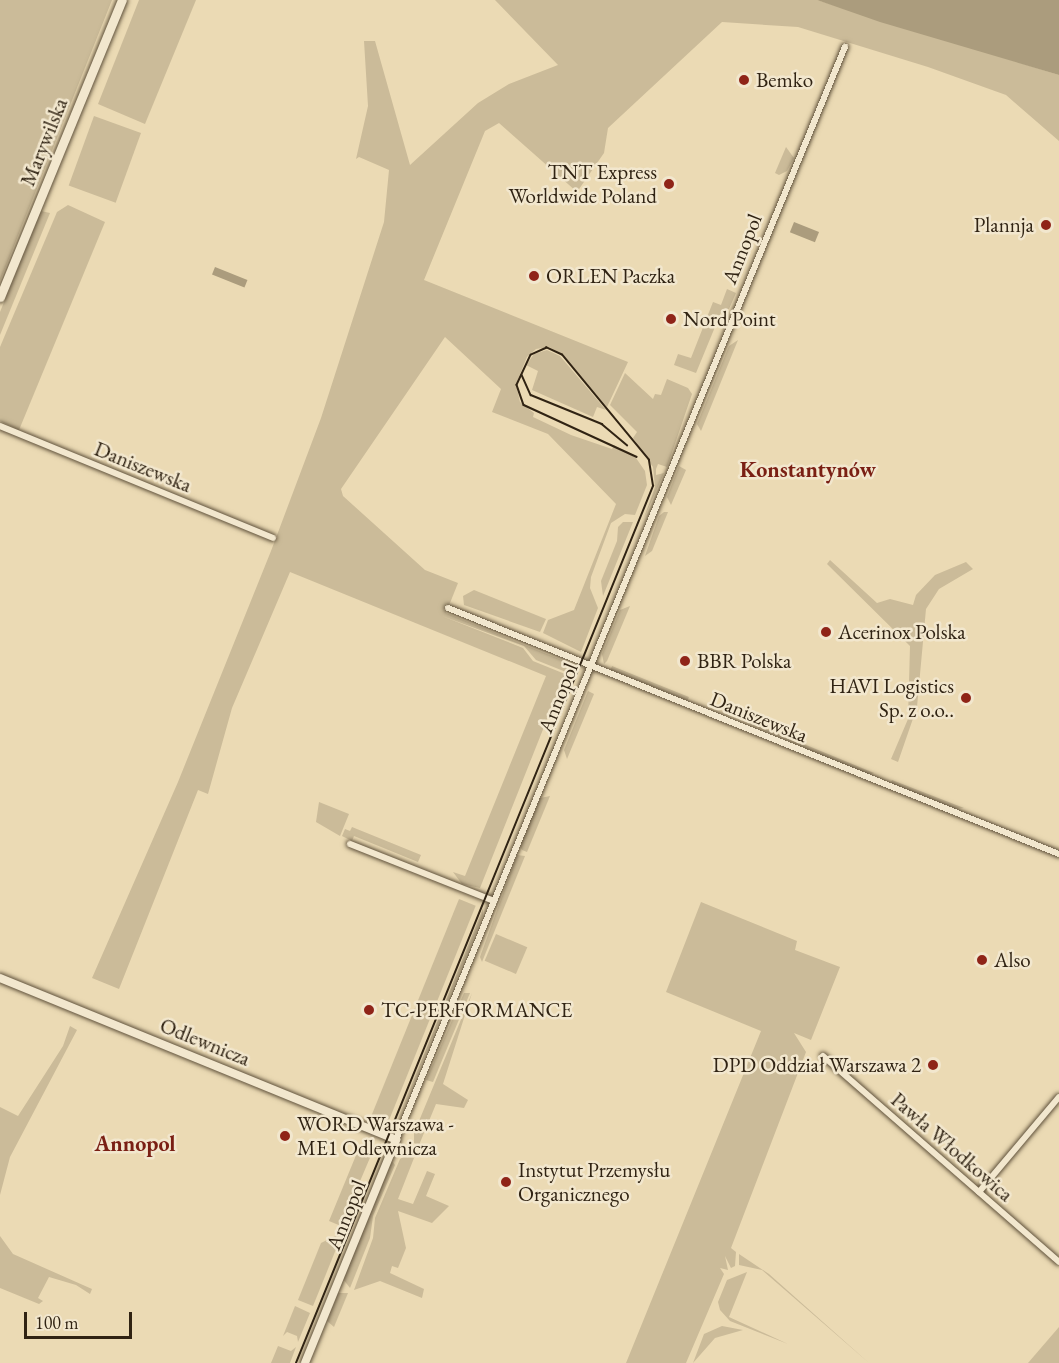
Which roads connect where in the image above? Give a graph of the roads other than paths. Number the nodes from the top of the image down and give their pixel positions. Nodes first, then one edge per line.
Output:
1 (122, 0) edge
2 (844, 47) dead end
3 (0, 297) edge
4 (0, 426) edge
5 (273, 538) dead end
6 (448, 608) dead end
7 (591, 666) junction
8 (350, 844) dead end
9 (1059, 854) edge
10 (494, 902) junction
11 (0, 978) edge
12 (823, 1056) dead end
13 (1059, 1097) edge
14 (396, 1140) junction
15 (979, 1192) junction
16 (1059, 1262) edge
17 (305, 1363) edge

1 - 3 main road, Marywilska
2 - 7 street, Annopol
4 - 5 street, Daniszewska
6 - 7 street, Daniszewska
7 - 9 street, Daniszewska
7 - 10 street, Annopol
8 - 10 street
10 - 14 street, Annopol
11 - 14 street, Odlewnicza
12 - 15 street, Pawła Włodkowica
13 - 15 street
14 - 17 street, Annopol
15 - 16 street, Pawła Włodkowica

